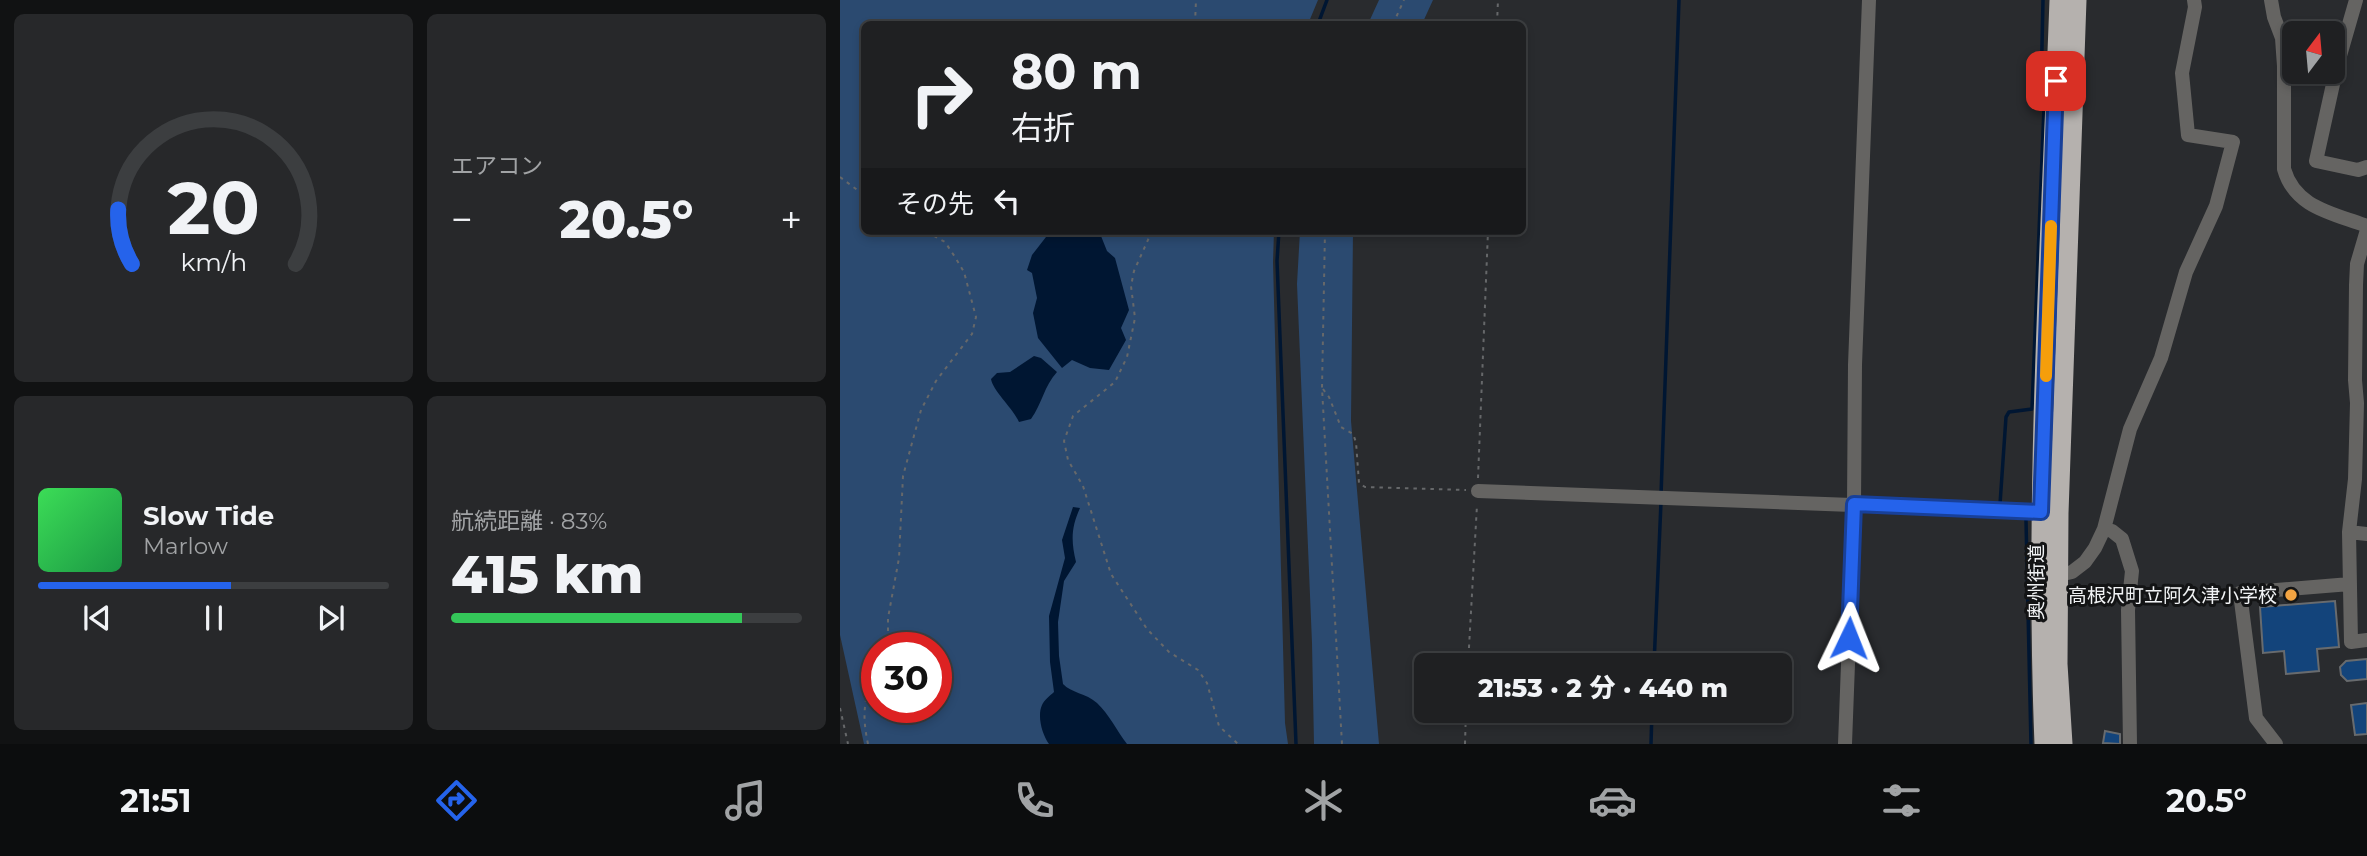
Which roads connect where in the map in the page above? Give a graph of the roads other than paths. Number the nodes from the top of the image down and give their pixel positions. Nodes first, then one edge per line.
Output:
1 (1869, 0) edge
2 (2059, 0) edge
3 (2077, 0) edge
4 (2194, 0) edge
5 (2271, 0) edge
6 (2356, 0) edge
7 (2367, 167) edge
8 (2367, 228) edge
9 (1478, 491) road end
10 (1854, 504) junction
11 (2041, 512) junction
12 (2104, 530) junction
13 (2349, 532) junction
14 (2367, 534) edge
15 (2059, 575) junction
16 (2350, 584) junction
17 (2367, 640) edge
18 (1845, 744) edge
19 (2044, 744) edge
20 (2063, 744) edge
21 (2130, 744) edge
22 (2276, 744) edge

1 - 10 street
2 - 11 highway, 奥州街道
3 - 15 highway, 奥州街道
4 - 12 street
5 - 8 street
6 - 7 street
8 - 13 street
9 - 10 street
10 - 11 street
10 - 18 street
11 - 19 highway, 奥州街道
12 - 15 street
12 - 21 street
13 - 14 street
13 - 16 street
15 - 20 highway, 奥州街道
16 - 17 street
16 - 22 street

